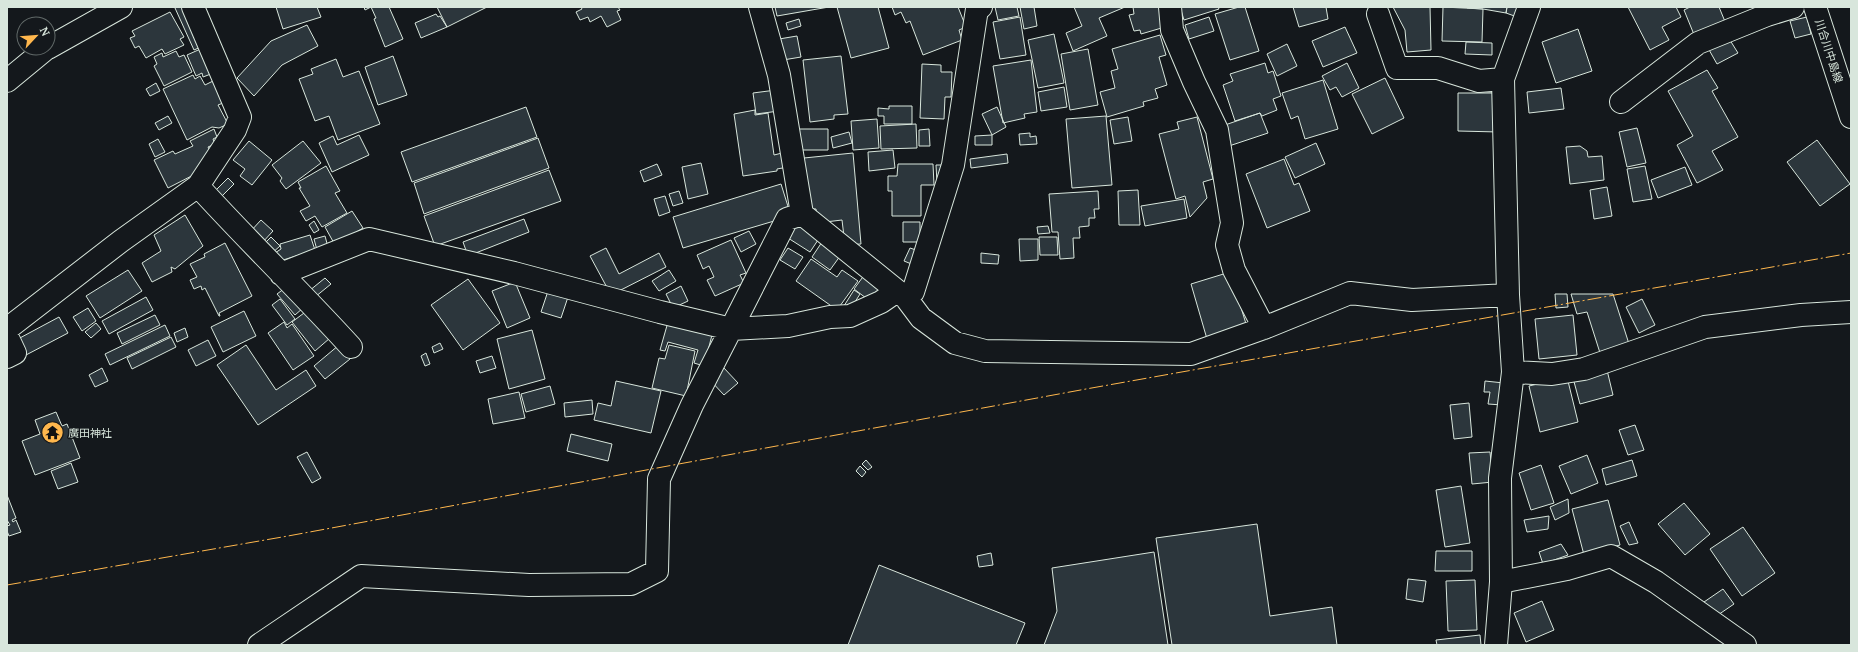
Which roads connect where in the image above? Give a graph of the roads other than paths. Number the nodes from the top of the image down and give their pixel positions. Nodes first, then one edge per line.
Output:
1 (121, 7) edge
2 (193, 7) edge
3 (760, 7) edge
4 (981, 7) edge
5 (1170, 7) edge
6 (1529, 7) edge
7 (1794, 7) edge
8 (1814, 7) edge
9 (1378, 14) dead end
10 (56, 44) edge
11 (38, 56) edge
12 (1503, 79) junction
13 (7, 81) edge
14 (1622, 102) dead end
15 (1851, 117) edge
16 (198, 186) junction
17 (802, 214) junction
18 (281, 274) junction
19 (902, 294) junction
20 (1508, 295) junction
21 (1851, 312) edge
22 (1264, 328) junction
23 (7, 329) edge
24 (731, 329) junction
25 (7, 336) edge
26 (351, 347) dead end
27 (7, 357) edge
28 (1513, 372) junction
29 (1501, 582) junction
30 (260, 645) edge
31 (1496, 645) edge
32 (1745, 645) edge

1 - 10 street
2 - 16 street
3 - 17 street
4 - 19 street
5 - 22 street
6 - 12 street
7 - 14 street
8 - 15 street, 川合川中島線
9 - 12 street
11 - 13 street
12 - 20 street
16 - 18 street
16 - 23 street
17 - 19 street
17 - 24 street
18 - 24 street
18 - 26 street
19 - 22 street
19 - 24 street
20 - 22 street
20 - 28 street
21 - 28 street
24 - 30 street
25 - 27 street
28 - 29 street
29 - 31 street
29 - 32 street

